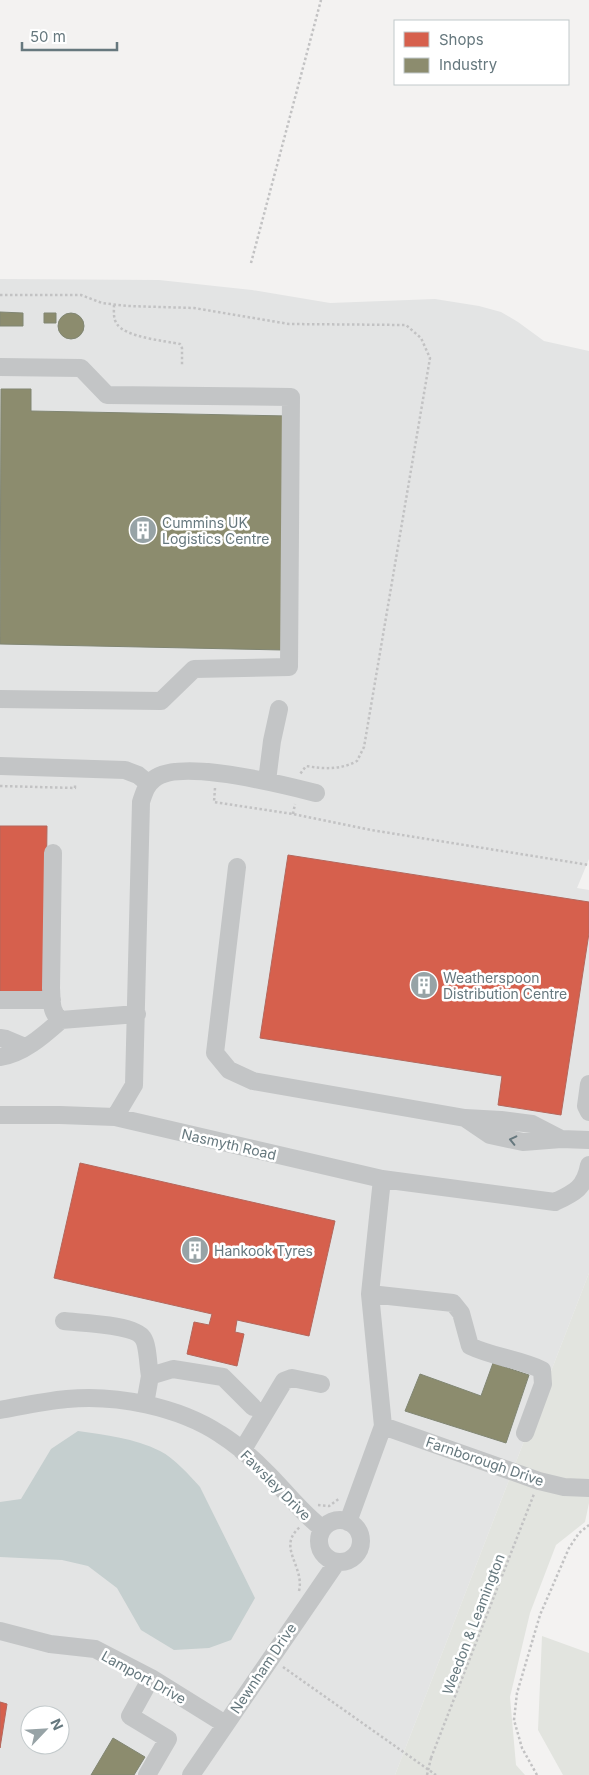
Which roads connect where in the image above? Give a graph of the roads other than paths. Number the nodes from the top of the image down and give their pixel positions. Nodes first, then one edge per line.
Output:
1 (0, 367) edge
2 (0, 699) edge
3 (273, 708) dead end
4 (0, 766) edge
5 (261, 780) junction
6 (149, 784) junction
7 (316, 793) dead end
8 (53, 853) dead end
9 (237, 867) dead end
10 (0, 1000) edge
11 (52, 1000) junction
12 (137, 1014) junction
13 (61, 1020) junction
14 (0, 1038) edge
15 (25, 1047) junction
16 (0, 1057) edge
17 (589, 1084) edge
18 (589, 1112) edge
19 (0, 1115) edge
20 (115, 1117) junction
21 (589, 1140) edge
22 (589, 1166) edge
23 (382, 1179) junction
24 (370, 1294) junction
25 (64, 1321) dead end
26 (150, 1376) junction
27 (321, 1384) dead end
28 (145, 1404) junction
29 (253, 1407) dead end
30 (0, 1410) edge
31 (383, 1426) junction
32 (525, 1433) dead end
33 (242, 1451) junction
34 (589, 1488) edge
35 (348, 1522) junction
36 (316, 1524) junction
37 (337, 1562) junction
38 (0, 1631) edge
39 (151, 1678) junction
40 (225, 1724) junction
41 (147, 1775) edge
42 (191, 1775) edge

1 - 2 street
3 - 5 street
4 - 6 street
5 - 6 street
5 - 7 street
6 - 12 street
8 - 11 street
9 - 21 street
10 - 11 street
11 - 13 street
12 - 13 street
12 - 20 street
13 - 15 street
14 - 15 street
15 - 16 street
17 - 18 street
19 - 20 street, Nasmyth Road
20 - 23 street, Nasmyth Road
22 - 23 street, Nasmyth Road
23 - 24 street
24 - 31 street
24 - 32 street
25 - 26 street
26 - 28 street
26 - 29 street
27 - 33 street
28 - 30 street, Fawsley Drive
28 - 33 street, Fawsley Drive
31 - 34 street, Farnborough Drive
31 - 35 street
33 - 36 street, Fawsley Drive
35 - 36 street
35 - 37 street
36 - 37 street
37 - 40 street, Newnham Drive
38 - 39 street, Lamport Drive
39 - 40 street, Lamport Drive
39 - 41 street
40 - 42 street, Newnham Drive

